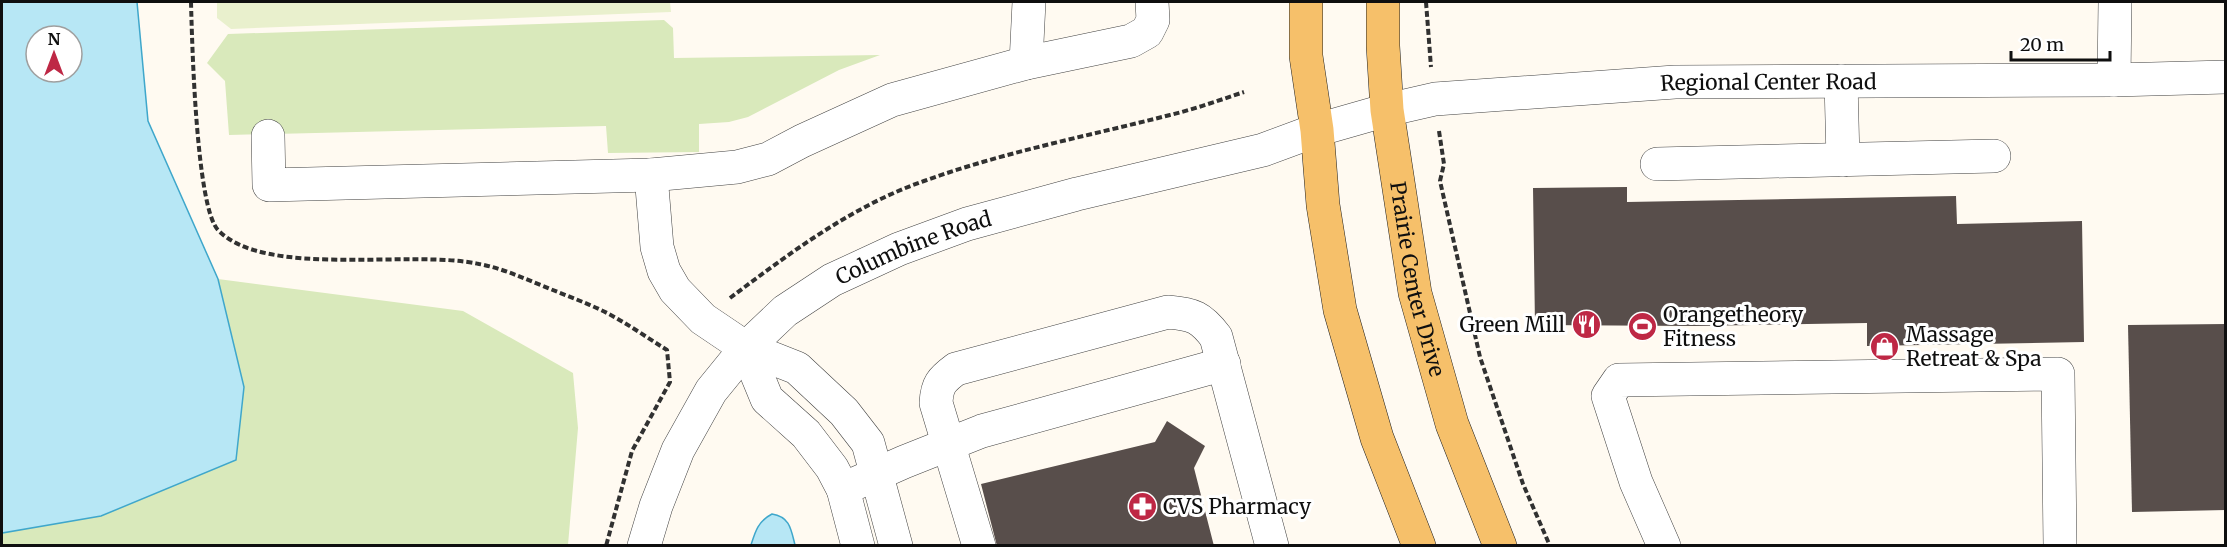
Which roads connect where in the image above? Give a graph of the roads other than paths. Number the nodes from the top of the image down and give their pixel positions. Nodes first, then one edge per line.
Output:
1 (1029, 2) edge
2 (1152, 2) edge
3 (1305, 2) edge
4 (1383, 2) edge
5 (2115, 2) edge
6 (1026, 63) junction
7 (2226, 77) edge
8 (2114, 80) junction
9 (1841, 81) junction
10 (1387, 110) junction
11 (1317, 130) junction
12 (267, 136) dead end
13 (1994, 156) dead end
14 (1843, 160) junction
15 (1657, 164) dead end
16 (651, 175) junction
17 (746, 348) junction
18 (1224, 364) junction
19 (947, 445) junction
20 (876, 474) junction
21 (843, 489) junction
22 (644, 546) edge
23 (858, 546) edge
24 (896, 546) edge
25 (979, 546) edge
26 (1272, 546) edge
27 (1419, 546) edge
28 (1500, 546) edge
29 (1664, 546) edge
30 (2060, 546) edge

1 - 6 street
2 - 6 street
3 - 11 main road
4 - 10 main road, Prairie Center Drive
5 - 8 street
6 - 16 street
7 - 8 street, Regional Center Road
8 - 9 street, Regional Center Road
9 - 10 street, Regional Center Road
9 - 14 street
10 - 11 street, Regional Center Road
10 - 28 main road, Prairie Center Drive
11 - 17 street, Columbine Road
11 - 27 main road
12 - 16 street
13 - 14 street
14 - 15 street
16 - 17 street
17 - 20 street
17 - 21 street
17 - 22 street, Columbine Road
18 - 19 street
18 - 19 street
18 - 26 street
19 - 20 street
19 - 25 street
20 - 21 street
20 - 24 street
21 - 23 street
29 - 30 street

